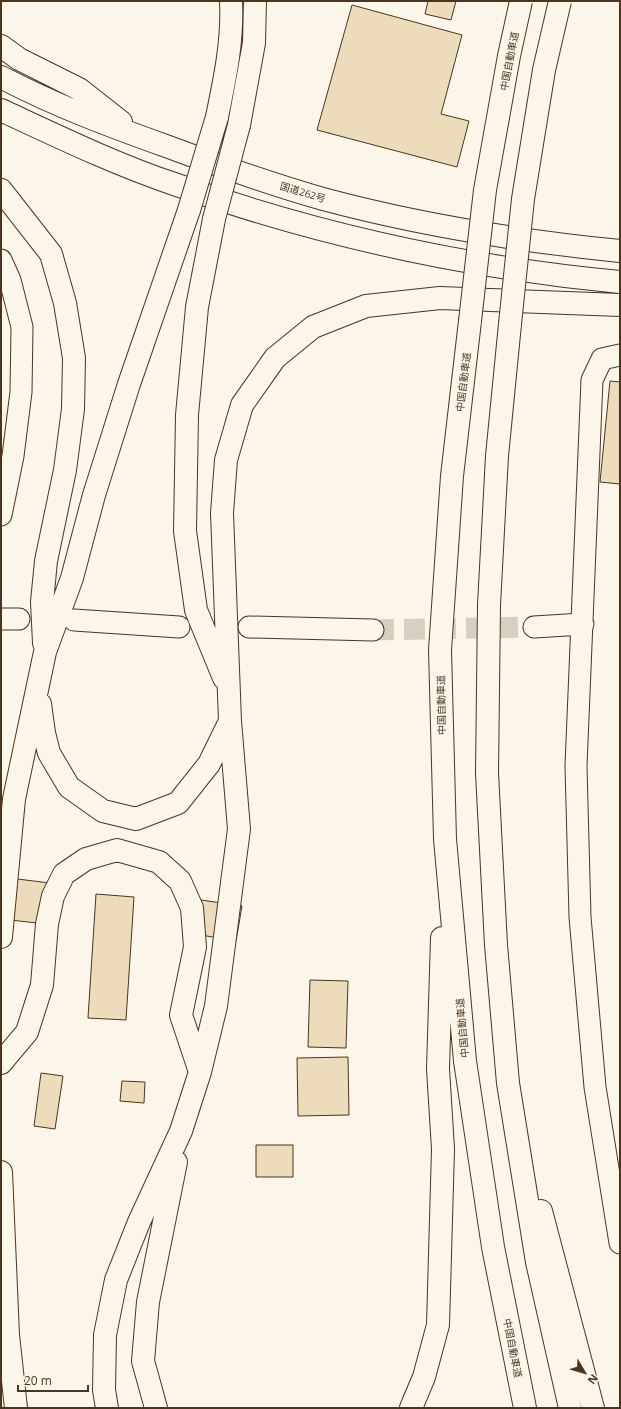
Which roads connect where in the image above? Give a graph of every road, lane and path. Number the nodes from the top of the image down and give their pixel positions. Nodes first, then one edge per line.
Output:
1 (231, 1) edge
2 (255, 1) edge
3 (521, 1) edge
4 (560, 1) edge
5 (1, 46) edge
6 (1, 77) edge
7 (1, 110) edge
8 (140, 137) junction
9 (1, 190) edge
10 (620, 251) edge
11 (1, 260) edge
12 (620, 282) edge
13 (620, 305) edge
14 (620, 355) edge
15 (1, 515) edge
16 (74, 620) dead end
17 (584, 624) junction
18 (179, 627) dead end
19 (249, 627) dead end
20 (534, 627) tunnel mouth
21 (372, 630) tunnel mouth
22 (45, 652) junction
23 (38, 689) junction
24 (230, 694) junction
25 (230, 721) junction
26 (445, 839) junction
27 (1, 937) edge
28 (1, 1063) edge
29 (200, 1072) junction
30 (508, 1083) junction
31 (181, 1131) junction
32 (1, 1172) edge
33 (620, 1243) edge
34 (8, 1335) junction
35 (16, 1408) edge
36 (27, 1408) edge
37 (107, 1408) edge
38 (156, 1408) edge
39 (411, 1408) edge
40 (525, 1408) edge
41 (570, 1408) edge
42 (593, 1408) edge

1 - 22 highway, bridge
2 - 24 highway, bridge
3 - 26 highway, 中国自動車道, bridge
4 - 30 highway, bridge
5 - 8 highway
6 - 8 highway, 国道262号
7 - 12 highway
8 - 10 highway, 国道262号
9 - 22 highway
11 - 15 street
13 - 24 highway
14 - 17 street
16 - 18 street
17 - 20 street
17 - 33 street
19 - 21 street
22 - 23 highway
23 - 25 highway
23 - 27 highway
24 - 25 highway
25 - 29 highway
26 - 39 highway
26 - 40 highway, 中国自動車道
28 - 29 highway
29 - 31 highway
30 - 41 highway
30 - 42 highway
31 - 37 highway
31 - 38 highway
32 - 34 highway
34 - 35 highway
34 - 36 highway

